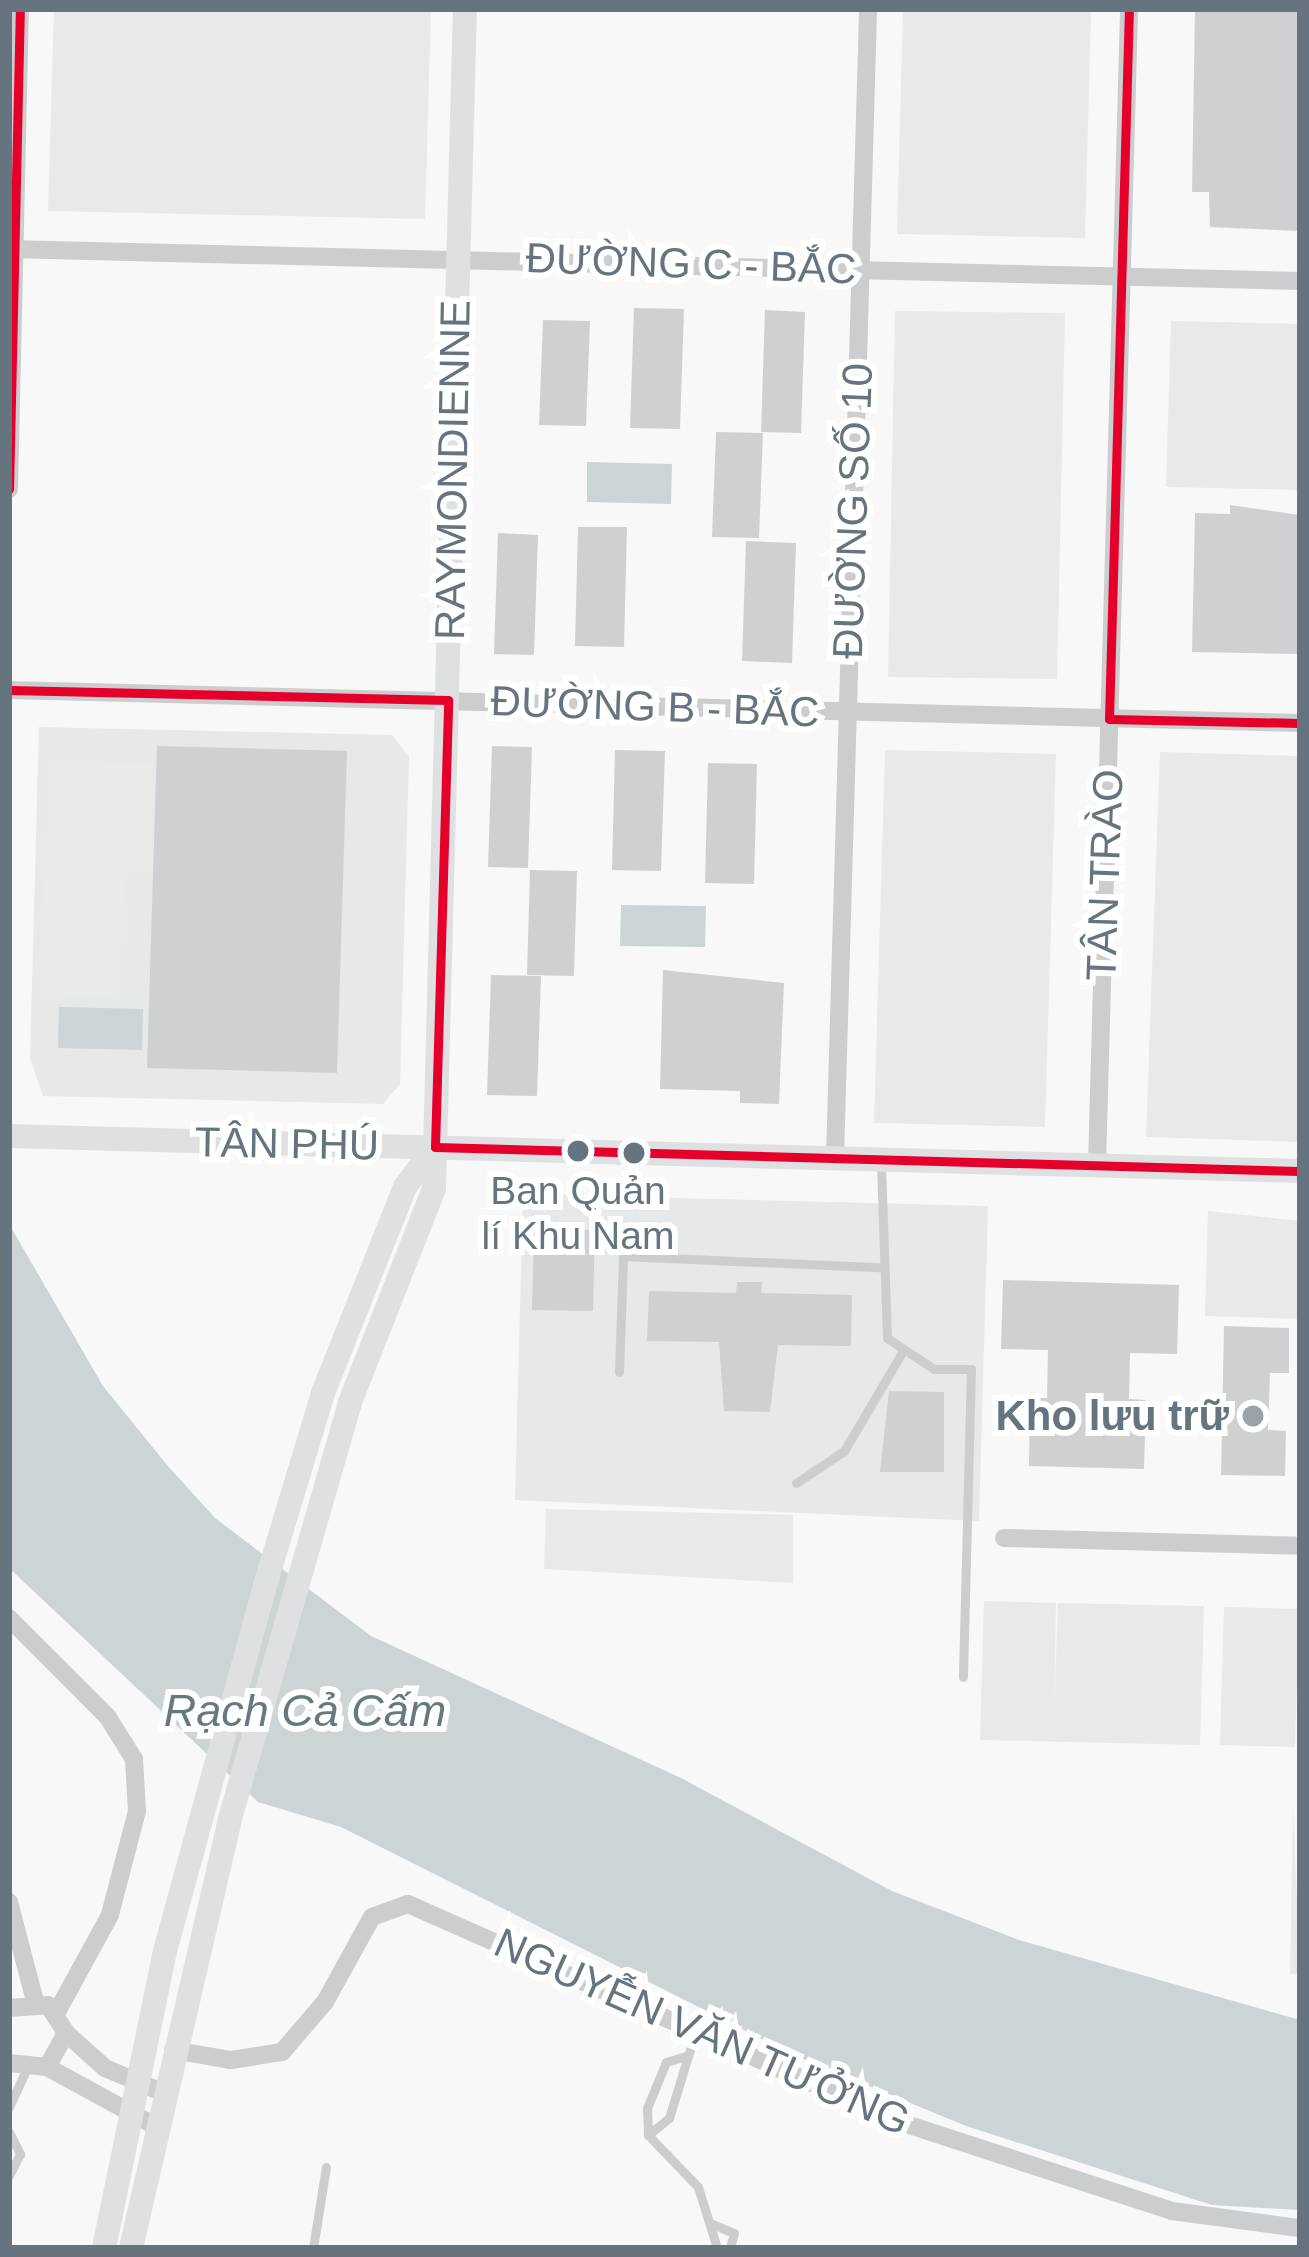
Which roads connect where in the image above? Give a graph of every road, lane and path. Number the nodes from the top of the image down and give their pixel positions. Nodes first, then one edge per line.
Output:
1 (20, 9) edge
2 (465, 9) edge
3 (868, 9) edge
4 (1129, 9) edge
5 (12, 249) edge
6 (458, 257) junction
7 (860, 270) junction
8 (1121, 279) junction
9 (1300, 281) edge
10 (9, 488) edge
11 (9, 690) edge
12 (448, 700) junction
13 (848, 713) junction
14 (1109, 719) junction
15 (1300, 723) edge
16 (9, 1136) edge
17 (434, 1148) junction
18 (836, 1158) junction
19 (881, 1160) junction
20 (1097, 1165) junction
21 (1300, 1171) edge
22 (879, 1267) junction
23 (904, 1349) junction
24 (620, 1372) dead end
25 (796, 1483) dead end
26 (1004, 1538) dead end
27 (1300, 1546) edge
28 (9, 1618) edge
29 (963, 1677) dead end
30 (9, 1902) edge
31 (35, 2000) junction
32 (9, 2007) edge
33 (57, 2012) junction
34 (696, 2029) junction
35 (66, 2033) junction
36 (173, 2050) junction
37 (686, 2056) junction
38 (18, 2067) edge
39 (47, 2067) junction
40 (137, 2082) junction
41 (164, 2093) junction
42 (9, 2107) edge
43 (130, 2116) junction
44 (157, 2127) junction
45 (9, 2132) edge
46 (648, 2135) junction
47 (326, 2167) dead end
48 (9, 2176) edge
49 (710, 2223) junction
50 (1300, 2228) edge
51 (104, 2248) edge
52 (131, 2248) edge
53 (313, 2248) edge
54 (717, 2248) edge
55 (730, 2248) edge

1 - 5 street
2 - 6 street, RAYMONDIENNE
3 - 7 street, ĐƯỜNG SỐ 10
4 - 8 street, TÂN TRÀO
5 - 6 street, ĐƯỜNG C - BẮC
5 - 10 street
6 - 7 street, ĐƯỜNG C - BẮC
6 - 12 street, RAYMONDIENNE
7 - 8 street, ĐƯỜNG C - BẮC
7 - 13 street, ĐƯỜNG SỐ 10
8 - 9 street, ĐƯỜNG C - BẮC
8 - 14 street, TÂN TRÀO
11 - 12 street, ĐƯỜNG B - BẮC
12 - 13 street, ĐƯỜNG B - BẮC
12 - 17 street, RAYMONDIENNE
13 - 14 street, ĐƯỜNG B - BẮC
13 - 18 street, ĐƯỜNG SỐ 10
14 - 15 street, ĐƯỜNG B - BẮC
14 - 20 street, TÂN TRÀO
16 - 17 street, TÂN PHÚ
17 - 18 street, TÂN PHÚ
17 - 36 street, RAYMONDIENNE
17 - 40 street
18 - 19 street, TÂN PHÚ
19 - 20 street, TÂN PHÚ
19 - 22 lane
20 - 21 street, TÂN PHÚ
22 - 23 lane
22 - 24 lane
23 - 25 lane
23 - 29 lane
26 - 27 street
28 - 33 street
30 - 31 street
31 - 32 street
31 - 33 street
33 - 35 street
34 - 36 street, NGUYỄN VĂN TƯỞNG
34 - 37 lane
34 - 50 street, NGUYỄN VĂN TƯỞNG
35 - 39 street
35 - 40 street
36 - 41 street, RAYMONDIENNE
37 - 46 lane
37 - 46 lane
38 - 39 street
38 - 42 lane
39 - 43 street
40 - 41 street
40 - 43 street
41 - 44 street, RAYMONDIENNE
43 - 44 street
43 - 51 street
44 - 52 street, RAYMONDIENNE
45 - 48 lane
46 - 49 lane
47 - 53 lane
49 - 54 lane
49 - 55 lane

